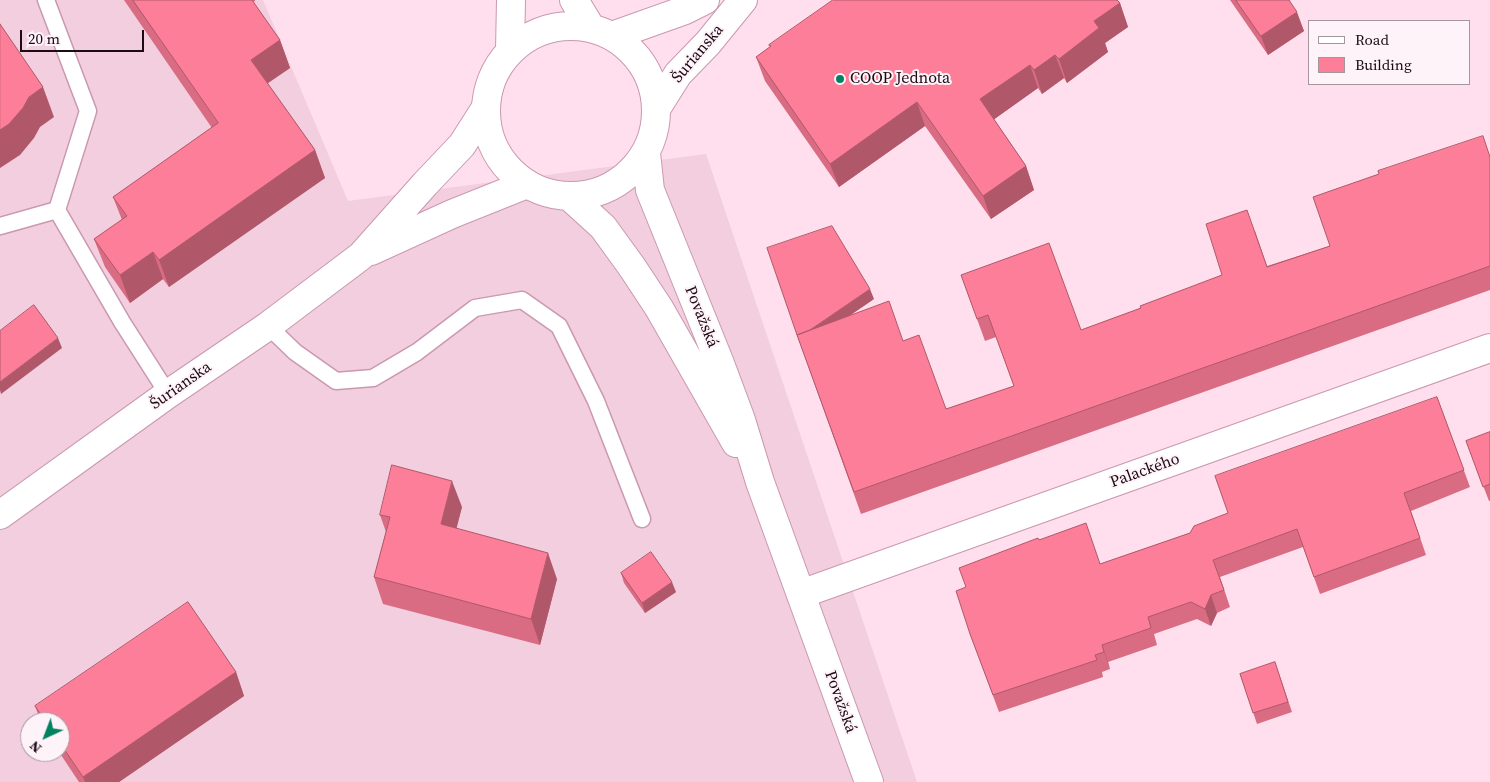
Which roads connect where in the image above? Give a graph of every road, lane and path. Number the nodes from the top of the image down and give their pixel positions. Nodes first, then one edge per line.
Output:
1 (46, 0) edge
2 (511, 0) edge
3 (574, 0) edge
4 (705, 0) edge
5 (743, 0) edge
6 (602, 32) junction
7 (510, 50) junction
8 (485, 109) junction
9 (656, 109) junction
10 (646, 153) junction
11 (527, 184) junction
12 (570, 197) junction
13 (57, 210) junction
14 (0, 226) edge
15 (361, 256) junction
16 (268, 326) junction
17 (1490, 348) edge
18 (168, 394) junction
19 (760, 482) junction
20 (0, 515) edge
21 (642, 519) dead end
22 (801, 594) junction
23 (869, 782) edge

1 - 13 lane
2 - 7 street
3 - 6 street
4 - 6 street, Šurianska
5 - 9 street, Šurianska
6 - 7 street
6 - 9 street
7 - 8 street
8 - 11 street
8 - 15 street, Šurianska
9 - 10 street
10 - 12 street
10 - 19 street, Považská
11 - 12 street
11 - 15 street, Šurianska
12 - 19 street, Považská
13 - 14 lane
13 - 18 lane
15 - 16 street, Šurianska
16 - 18 street, Šurianska
16 - 21 lane
17 - 22 street, Palackého
18 - 20 street, Šurianska
19 - 22 street, Považská
22 - 23 street, Považská

